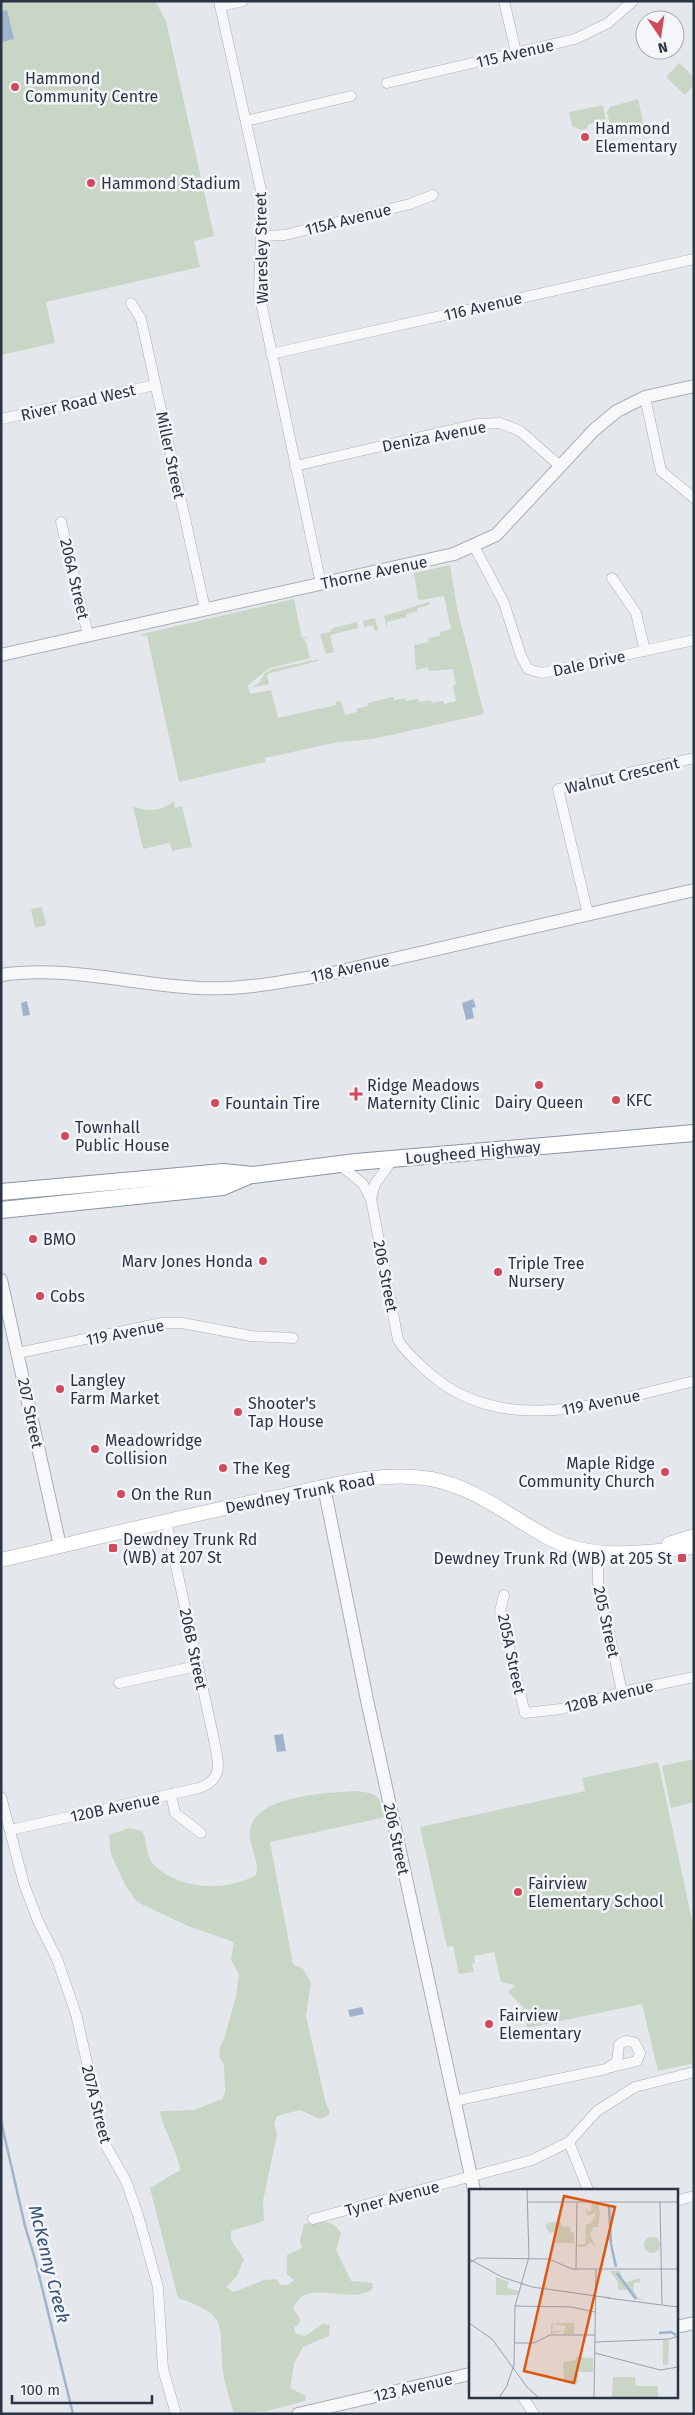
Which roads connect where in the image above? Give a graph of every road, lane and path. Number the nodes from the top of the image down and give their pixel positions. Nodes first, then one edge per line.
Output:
1 (243, 1) edge
2 (504, 1) edge
3 (633, 1) edge
4 (219, 4) edge
5 (516, 52) junction
6 (387, 83) dead end
7 (351, 96) dead end
8 (246, 121) junction
9 (433, 195) dead end
10 (262, 236) junction
11 (694, 258) edge
12 (131, 303) dead end
13 (271, 354) junction
14 (155, 384) junction
15 (694, 386) edge
16 (645, 397) junction
17 (1, 419) edge
18 (295, 466) junction
19 (560, 466) junction
20 (694, 498) edge
21 (61, 522) dead end
22 (474, 546) junction
23 (612, 578) dead end
24 (321, 584) junction
25 (205, 609) junction
26 (88, 635) junction
27 (694, 640) edge
28 (645, 651) junction
29 (1, 655) edge
30 (694, 758) edge
31 (694, 890) edge
32 (588, 914) junction
33 (1, 975) edge
34 (694, 1133) edge
35 (393, 1159) junction
36 (339, 1164) junction
37 (253, 1174) junction
38 (1, 1192) edge
39 (371, 1199) junction
40 (1, 1210) edge
41 (1, 1280) edge
42 (293, 1338) dead end
43 (405, 1351) joint
44 (18, 1353) junction
45 (694, 1381) edge
46 (324, 1488) junction
47 (166, 1521) junction
48 (694, 1536) edge
49 (60, 1546) junction
50 (694, 1547) edge
51 (598, 1552) junction
52 (647, 1552) junction
53 (1, 1560) edge
54 (504, 1595) dead end
55 (197, 1666) junction
56 (694, 1676) edge
57 (119, 1683) dead end
58 (622, 1692) junction
59 (525, 1713) joint
60 (216, 1777) joint
61 (171, 1794) junction
62 (1, 1797) edge
63 (10, 1830) junction
64 (201, 1833) dead end
65 (612, 2067) dead end
66 (694, 2072) edge
67 (454, 2101) junction
68 (569, 2142) junction
69 (471, 2176) junction
70 (474, 2189) edge
71 (588, 2189) edge
72 (694, 2196) edge
73 (678, 2200) edge
74 (313, 2219) dead end
75 (694, 2323) edge
76 (678, 2327) edge
77 (469, 2374) edge
78 (523, 2398) edge
79 (176, 2414) edge
80 (298, 2414) edge
81 (534, 2414) edge

1 - 4 street
2 - 5 street
3 - 5 street, 115 Avenue
4 - 8 street, Waresley Street
5 - 6 street, 115 Avenue
7 - 8 street
8 - 10 street, Waresley Street
9 - 10 street, 115A Avenue
10 - 13 street, Waresley Street
11 - 13 street, 116 Avenue
12 - 14 street, Miller Street
13 - 18 street, Waresley Street
14 - 17 street, River Road West
14 - 25 street, Miller Street
15 - 16 street, Thorne Avenue
16 - 19 street, Thorne Avenue
16 - 20 street
18 - 19 street, Deniza Avenue
18 - 24 street, Waresley Street
19 - 22 street, Thorne Avenue
21 - 26 street, 206A Street
22 - 24 street, Thorne Avenue
22 - 28 street, Dale Drive
23 - 28 street
24 - 25 street, Thorne Avenue
25 - 26 street, Thorne Avenue
26 - 29 street, Thorne Avenue
27 - 28 street, Dale Drive
30 - 32 street, Walnut Crescent
31 - 32 street, 118 Avenue
32 - 33 street, 118 Avenue
34 - 35 highway, Lougheed Highway
35 - 36 highway, Lougheed Highway
35 - 39 street
36 - 37 highway, Lougheed Highway
36 - 39 street, 206 Street
37 - 38 highway, Lougheed Highway
37 - 40 highway, Lougheed Highway
39 - 43 street, 206 Street
41 - 44 street, 207 Street
42 - 44 street, 119 Avenue
43 - 45 street, 119 Avenue
44 - 49 street, 207 Street
46 - 47 main road, Dewdney Trunk Road
46 - 51 main road, Dewdney Trunk Road
46 - 67 street, 206 Street
47 - 49 main road, Dewdney Trunk Road
47 - 55 street, 206B Street
48 - 52 main road, Dewdney Trunk Road
49 - 53 main road, Dewdney Trunk Road
50 - 52 main road, Dewdney Trunk Road
51 - 52 main road, Dewdney Trunk Road
51 - 58 street, 205 Street
54 - 59 street, 205A Street
55 - 57 street
55 - 60 street, 206B Street
56 - 58 street, 120B Avenue
58 - 59 street, 120B Avenue
60 - 61 street, 120B Avenue
61 - 63 street, 120B Avenue
61 - 64 street
62 - 63 street, 207A Street
63 - 79 street, 207A Street
65 - 67 street
66 - 68 street
67 - 69 street, 206 Street
68 - 69 street, Tyner Avenue
68 - 71 street
69 - 70 street, 206 Street
69 - 74 street, Tyner Avenue
72 - 73 street
75 - 76 street
77 - 80 street, 123 Avenue
78 - 81 street

